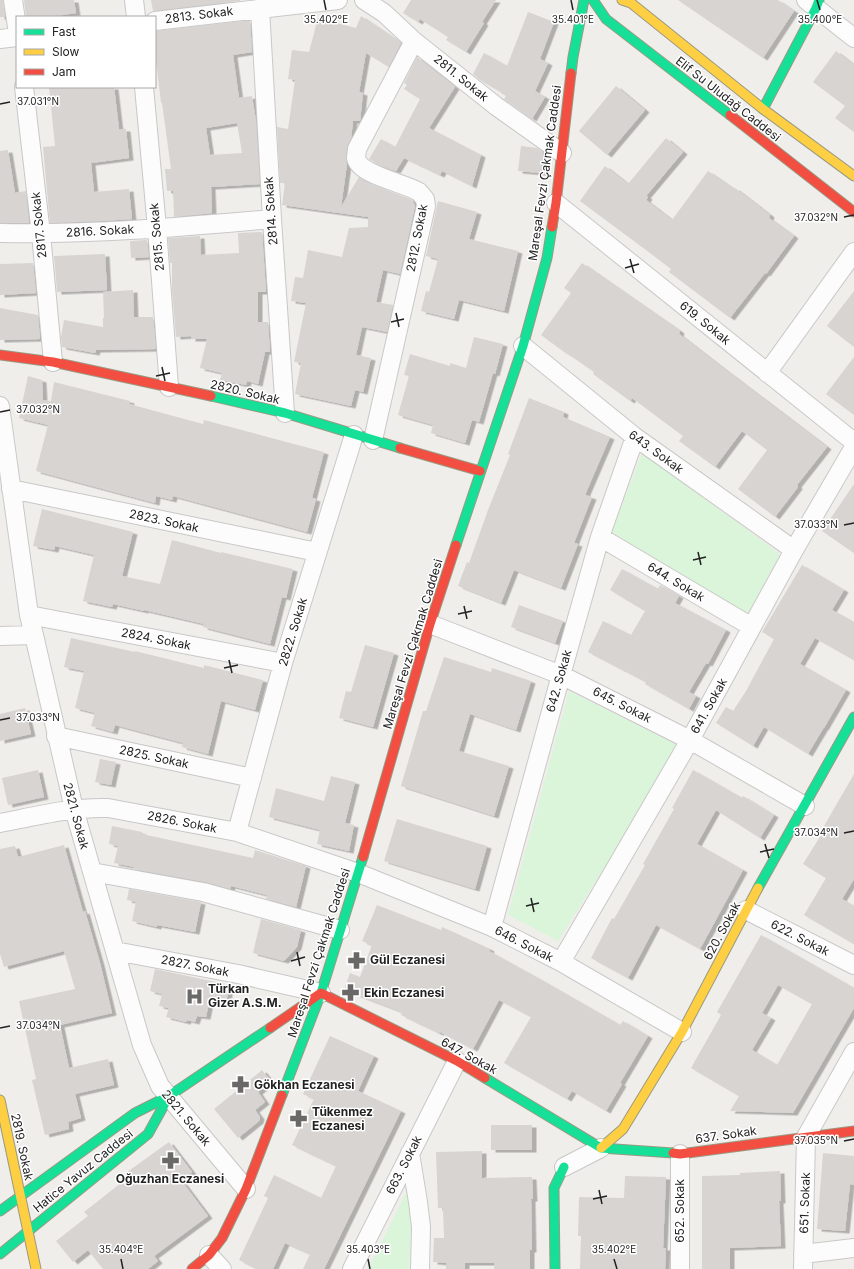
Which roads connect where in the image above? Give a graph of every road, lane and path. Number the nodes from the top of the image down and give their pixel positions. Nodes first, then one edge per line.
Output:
1 (12, 0) edge
2 (134, 0) edge
3 (338, 0) edge
4 (364, 0) edge
5 (584, 0) edge
6 (594, 0) edge
7 (622, 0) edge
8 (814, 3) edge
9 (387, 6) edge
10 (260, 8) junction
11 (136, 16) edge
12 (156, 21) edge
13 (16, 22) edge
14 (16, 37) edge
15 (854, 38) edge
16 (0, 39) edge
17 (414, 41) junction
18 (24, 88) edge
19 (144, 88) edge
20 (763, 109) junction
21 (562, 153) junction
22 (854, 176) edge
23 (556, 203) junction
24 (854, 212) edge
25 (272, 219) junction
26 (157, 228) junction
27 (0, 233) edge
28 (40, 234) junction
29 (854, 252) edge
30 (523, 346) junction
31 (0, 355) edge
32 (53, 362) junction
33 (767, 373) junction
34 (169, 387) junction
35 (0, 406) edge
36 (285, 413) junction
37 (354, 435) junction
38 (635, 437) junction
39 (373, 440) junction
40 (854, 442) edge
41 (854, 447) edge
42 (480, 471) junction
43 (11, 489) junction
44 (600, 537) junction
45 (794, 550) junction
46 (317, 552) junction
47 (29, 615) junction
48 (430, 624) junction
49 (752, 627) junction
50 (34, 635) junction
51 (0, 636) edge
52 (283, 663) junction
53 (561, 675) junction
54 (854, 717) edge
55 (56, 736) junction
56 (690, 740) junction
57 (252, 778) junction
58 (805, 806) junction
59 (74, 809) junction
60 (0, 823) edge
61 (237, 832) junction
62 (92, 872) junction
63 (358, 873) junction
64 (746, 910) junction
65 (492, 927) junction
66 (340, 930) junction
67 (115, 951) junction
68 (561, 962) junction
69 (854, 965) edge
70 (321, 993) junction
71 (682, 1032) junction
72 (854, 1052) edge
73 (457, 1061) junction
74 (169, 1096) junction
75 (0, 1100) edge
76 (854, 1131) edge
77 (806, 1137) junction
78 (600, 1148) junction
79 (410, 1153) junction
80 (680, 1154) junction
81 (564, 1168) joint
82 (5, 1169) dead end
83 (16, 1173) junction
84 (246, 1189) junction
85 (21, 1196) junction
86 (2, 1208) edge
87 (28, 1231) junction
88 (854, 1248) edge
89 (0, 1254) edge
90 (209, 1255) junction
91 (803, 1262) edge
92 (36, 1269) edge
93 (192, 1269) edge
94 (222, 1269) edge
95 (352, 1269) edge
96 (420, 1269) edge
97 (554, 1269) edge
98 (680, 1269) edge

1 - 13 street
2 - 11 street
3 - 10 street, 2813. Sokak
4 - 9 street, 2811. Sokak
5 - 21 street, Mareşal Fevzi Çakmak Caddesi
6 - 24 street, Elif Su Uludağ Caddesi
7 - 20 street, Elif Su Uludağ Caddesi
8 - 15 street
8 - 20 street
9 - 17 street, 2811. Sokak
10 - 12 street, 2813. Sokak
10 - 25 street, 2814. Sokak
14 - 16 street
17 - 21 street, 2811. Sokak
17 - 39 street, 2812. Sokak
18 - 28 street, 2817. Sokak
19 - 26 street, 2815. Sokak
20 - 22 street, Elif Su Uludağ Caddesi
21 - 23 street, Mareşal Fevzi Çakmak Caddesi
23 - 30 street, Mareşal Fevzi Çakmak Caddesi
23 - 33 street, 619. Sokak
25 - 26 street, 2816. Sokak
25 - 36 street, 2814. Sokak
26 - 28 street, 2816. Sokak
26 - 34 street, 2815. Sokak
27 - 28 street, 2816. Sokak
28 - 32 street, 2817. Sokak
29 - 33 street
30 - 38 street, 643. Sokak
30 - 42 street, Mareşal Fevzi Çakmak Caddesi
31 - 32 street, 2820. Sokak
32 - 34 street, 2820. Sokak
33 - 40 street, 619. Sokak
34 - 36 street, 2820. Sokak
35 - 43 street, 2821. Sokak
36 - 37 street, 2820. Sokak
37 - 39 street, 2820. Sokak
37 - 46 street, 2822. Sokak
38 - 44 street, 642. Sokak
38 - 45 street, 643. Sokak
39 - 42 street, 2820. Sokak
41 - 45 street, 641. Sokak
42 - 48 street, Mareşal Fevzi Çakmak Caddesi
43 - 46 street, 2823. Sokak
43 - 47 street, 2821. Sokak
44 - 49 street, 644. Sokak
44 - 53 street, 642. Sokak
45 - 49 street, 641. Sokak
46 - 52 street, 2822. Sokak
47 - 50 street, 2821. Sokak
47 - 52 street, 2824. Sokak
48 - 53 street, 645. Sokak
48 - 63 street, Mareşal Fevzi Çakmak Caddesi
49 - 56 street, 641. Sokak
50 - 51 street
50 - 55 street, 2821. Sokak
52 - 57 street, 2822. Sokak
53 - 56 street, 645. Sokak
53 - 65 street, 642. Sokak
54 - 58 street, 620. Sokak
55 - 57 street, 2825. Sokak
55 - 59 street, 2821. Sokak
56 - 58 street, 645. Sokak
56 - 68 street, 641. Sokak
57 - 61 street, 2822. Sokak
58 - 64 street, 620. Sokak
59 - 60 street, 2826. Sokak
59 - 61 street, 2826. Sokak
59 - 62 street, 2821. Sokak
61 - 63 street, 2826. Sokak
62 - 66 street
62 - 67 street, 2821. Sokak
63 - 65 street, 646. Sokak
63 - 66 street, Mareşal Fevzi Çakmak Caddesi
64 - 69 street, 622. Sokak
64 - 71 street, 620. Sokak
65 - 68 street, 646. Sokak
66 - 70 street, Mareşal Fevzi Çakmak Caddesi
67 - 70 street, 2827. Sokak
67 - 74 street, 2821. Sokak
68 - 71 street, 646. Sokak
70 - 73 street, 647. Sokak
70 - 74 street
70 - 84 street, Mareşal Fevzi Çakmak Caddesi
71 - 78 street, 620. Sokak
72 - 77 street
73 - 78 street, 647. Sokak
73 - 79 street, 663. Sokak
74 - 84 street, 2821. Sokak
74 - 85 street
74 - 87 street, Hatice Yavuz Caddesi
75 - 83 street, 2819. Sokak
76 - 77 street, 637. Sokak
77 - 80 street, 637. Sokak
77 - 91 street, 651. Sokak
78 - 80 street, 637. Sokak
78 - 81 street
79 - 95 street, 663. Sokak
79 - 96 street
80 - 98 street, 652. Sokak
81 - 97 street
82 - 83 street
83 - 85 street, 2819. Sokak
84 - 90 street, Mareşal Fevzi Çakmak Caddesi
85 - 86 street
85 - 87 street, 2819. Sokak
87 - 89 street, Hatice Yavuz Caddesi
87 - 92 street, 2819. Sokak
88 - 91 street
90 - 93 street, Mareşal Fevzi Çakmak Caddesi
90 - 94 street

